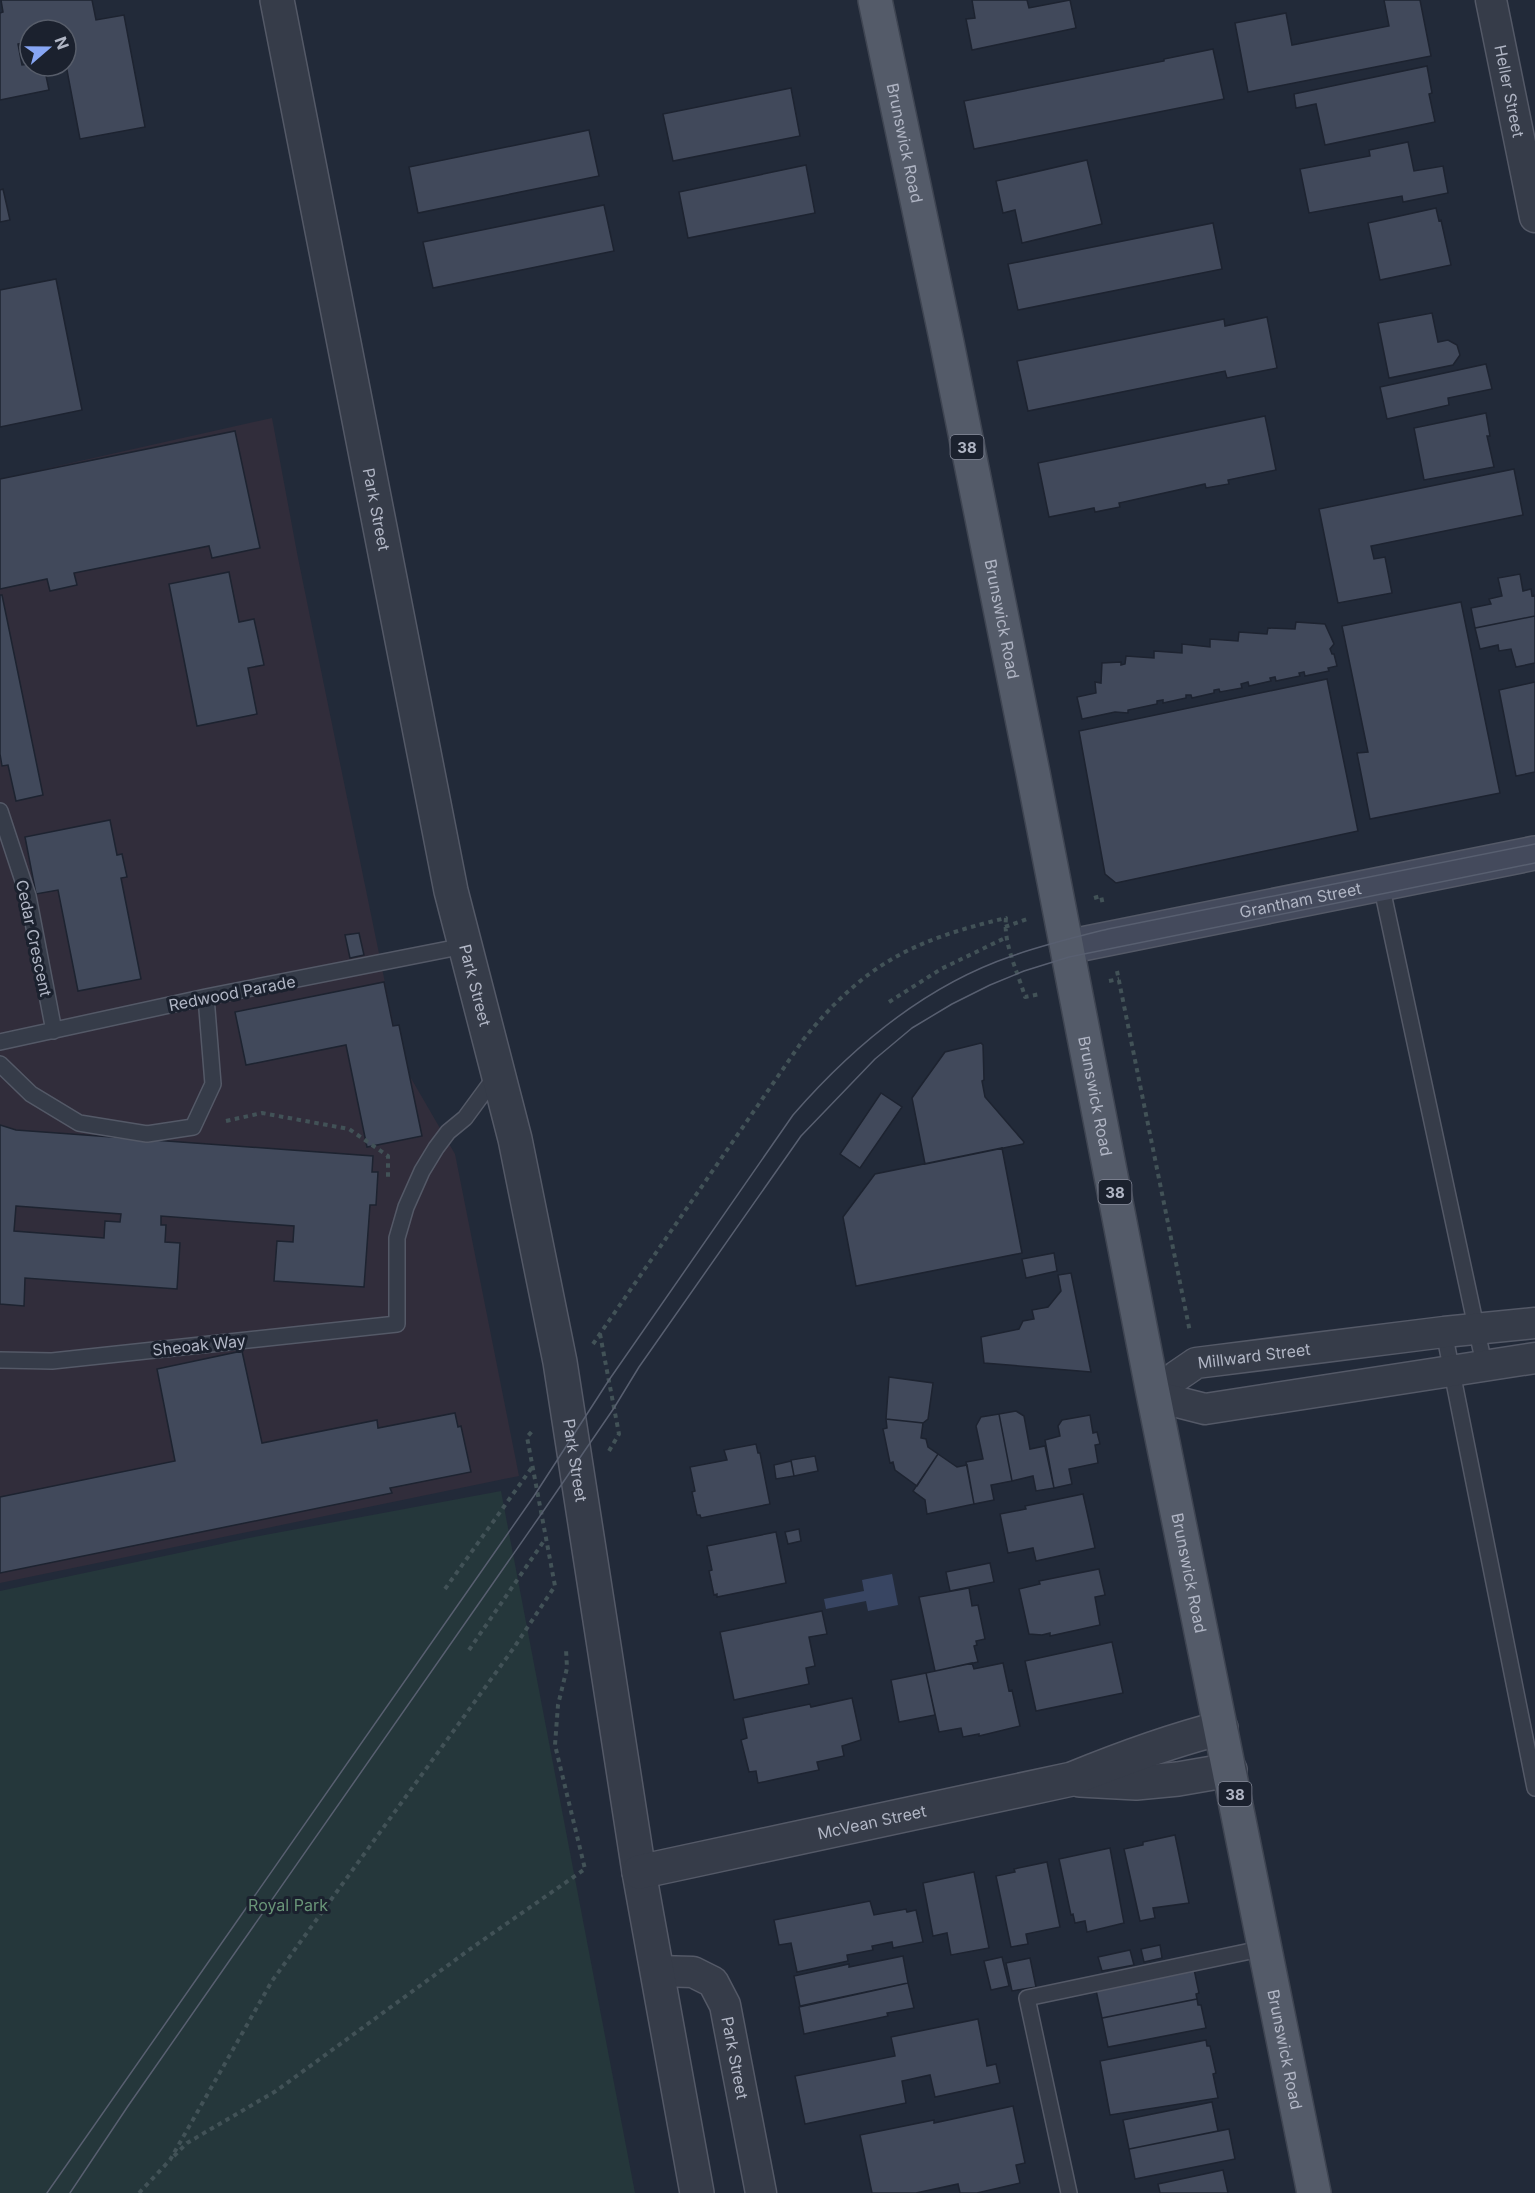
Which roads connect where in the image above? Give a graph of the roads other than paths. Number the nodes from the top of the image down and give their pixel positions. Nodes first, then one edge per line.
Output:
1 (277, 0) edge
2 (875, 0) edge
3 (1491, 0) edge
4 (1535, 217) edge
5 (0, 811) edge
6 (1535, 853) edge
7 (1381, 884) junction
8 (464, 946) junction
9 (1067, 947) junction
10 (206, 997) junction
11 (54, 1031) junction
12 (0, 1042) edge
13 (0, 1064) edge
14 (498, 1073) junction
15 (1535, 1323) edge
16 (1478, 1330) junction
17 (1444, 1332) junction
18 (1535, 1358) edge
19 (0, 1360) edge
20 (1484, 1364) junction
21 (1452, 1369) junction
22 (1154, 1396) junction
23 (1221, 1728) junction
24 (1230, 1770) junction
25 (1072, 1779) junction
26 (1535, 1788) edge
27 (639, 1872) junction
28 (1265, 1947) junction
29 (657, 1971) junction
30 (697, 2193) edge
31 (761, 2193) edge
32 (1069, 2193) edge
33 (1314, 2193) edge

1 - 8 street, Park Street
2 - 9 main road, Brunswick Road / 38
3 - 4 street, Heller Street
5 - 11 lane, Cedar Crescent
6 - 7 main road, Grantham Street
7 - 9 main road, Grantham Street
7 - 16 lane
8 - 10 lane, Redwood Parade
8 - 14 street, Park Street
9 - 22 main road, Brunswick Road / 38
10 - 11 lane, Redwood Parade
10 - 13 lane
11 - 12 lane, Redwood Parade
14 - 19 lane, Sheoak Way
14 - 27 street, Park Street
15 - 16 street, Millward Street
16 - 17 street, Millward Street
16 - 20 lane
17 - 21 lane
17 - 22 street, Millward Street
18 - 20 street
20 - 21 street
21 - 22 street
21 - 26 lane
22 - 23 main road, Brunswick Road / 38
23 - 24 main road, Brunswick Road / 38
23 - 25 street, McVean Street
24 - 25 street, McVean Street
24 - 28 main road, Brunswick Road / 38
25 - 27 street, McVean Street
27 - 29 street, Park Street
28 - 32 lane
28 - 33 main road, Brunswick Road / 38
29 - 30 street, Park Street
29 - 31 street, Park Street

